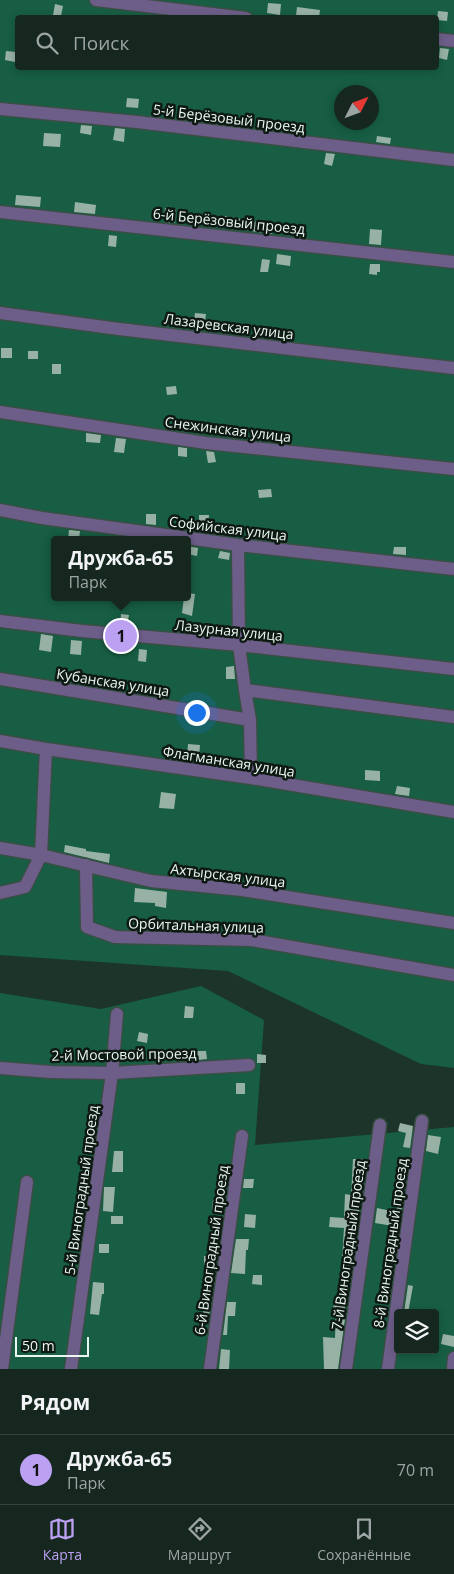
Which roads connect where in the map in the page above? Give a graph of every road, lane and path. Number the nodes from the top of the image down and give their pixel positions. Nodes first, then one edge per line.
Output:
1 (96, 0) edge
2 (221, 15) edge
3 (439, 39) edge
4 (454, 41) edge
5 (0, 109) edge
6 (454, 160) edge
7 (0, 212) edge
8 (454, 262) edge
9 (0, 313) edge
10 (454, 368) edge
11 (0, 412) edge
12 (454, 469) edge
13 (0, 510) edge
14 (173, 536) edge
15 (191, 539) edge
16 (238, 545) junction
17 (454, 569) edge
18 (0, 620) edge
19 (239, 645) junction
20 (454, 669) edge
21 (0, 679) edge
22 (245, 690) junction
23 (454, 717) edge
24 (250, 720) junction
25 (0, 741) edge
26 (46, 749) junction
27 (250, 778) junction
28 (454, 812) edge
29 (0, 848) edge
30 (41, 855) junction
31 (86, 865) junction
32 (0, 893) edge
33 (454, 923) edge
34 (454, 975) edge
35 (117, 1014) dead end
36 (249, 1065) dead end
37 (0, 1068) edge
38 (112, 1073) junction
39 (422, 1121) dead end
40 (380, 1125) dead end
41 (242, 1136) dead end
42 (27, 1182) dead end
43 (454, 1358) edge
44 (2, 1369) edge
45 (72, 1369) edge
46 (210, 1369) edge
47 (346, 1369) edge
48 (388, 1369) edge
49 (453, 1369) edge

1 - 2 lane
3 - 4 lane
5 - 6 lane, 5-й Берёзовый проезд
7 - 8 lane, 6-й Берёзовый проезд
9 - 10 lane, Лазаревская улица
11 - 12 lane, Снежинская улица
13 - 14 lane, Софийская улица
15 - 16 lane, Софийская улица
16 - 17 lane, Софийская улица
16 - 19 lane
18 - 19 lane, Лазурная улица
19 - 20 lane, Лазурная улица
19 - 22 lane
21 - 24 lane, Кубанская улица
22 - 23 lane
22 - 24 lane
24 - 27 lane
25 - 26 lane, Флагманская улица
26 - 27 lane, Флагманская улица
26 - 30 lane
27 - 28 lane, Флагманская улица
29 - 30 lane, Ахтырская улица
30 - 31 lane, Ахтырская улица
30 - 32 lane
31 - 33 lane, Ахтырская улица
31 - 34 lane, Орбитальная улица
35 - 38 lane, 5-й Виноградный проезд
36 - 38 lane, 2-й Мостовой проезд
37 - 38 lane, 2-й Мостовой проезд
38 - 45 lane, 5-й Виноградный проезд
39 - 48 lane, 8-й Виноградный проезд
40 - 47 lane, 7-й Виноградный проезд
41 - 46 lane, 6-й Виноградный проезд
42 - 44 lane
43 - 49 lane

